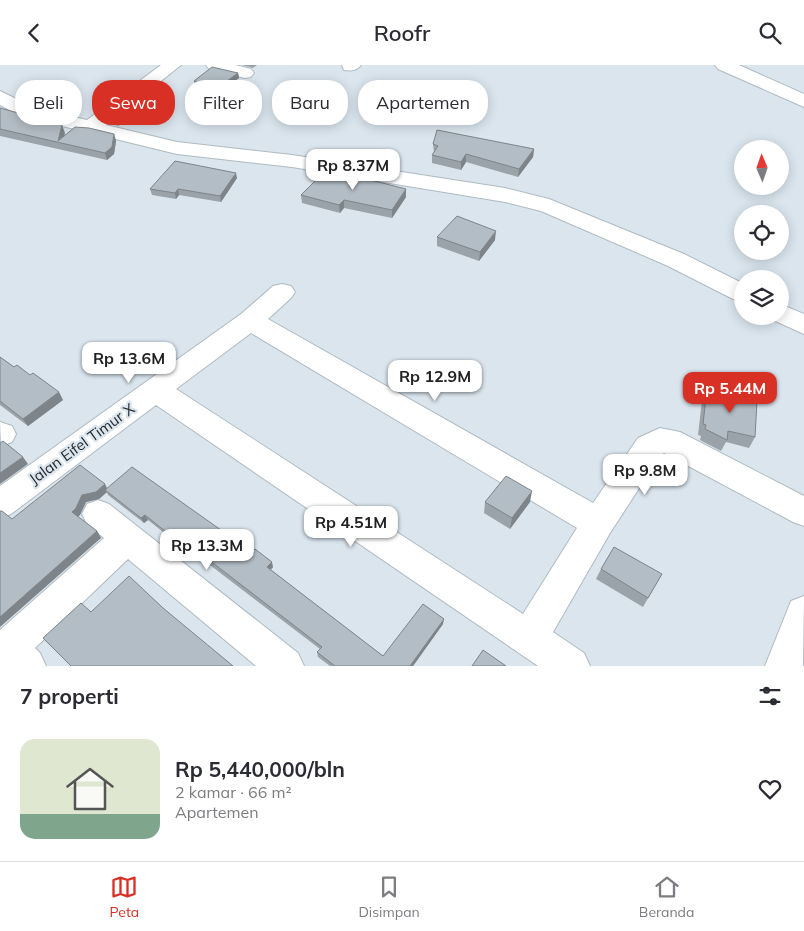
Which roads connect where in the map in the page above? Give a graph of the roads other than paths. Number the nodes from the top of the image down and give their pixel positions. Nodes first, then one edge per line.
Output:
1 (172, 65) edge
2 (215, 65) edge
3 (724, 65) edge
4 (245, 73) dead end
5 (804, 101) edge
6 (4, 103) edge
7 (92, 126) junction
8 (734, 289) edge
9 (282, 292) dead end
10 (789, 318) edge
11 (250, 321) junction
12 (804, 325) edge
13 (157, 391) junction
14 (0, 505) edge
15 (804, 512) edge
16 (98, 514) dead end
17 (598, 523) junction
18 (128, 539) junction
19 (804, 613) edge
20 (529, 638) junction
21 (12, 656) edge
22 (285, 666) edge
23 (571, 666) edge
24 (784, 666) edge

1 - 7 street
2 - 4 street
3 - 5 street
6 - 7 street
7 - 8 street
9 - 11 street, Jalan Eifel Timur X
10 - 12 street
11 - 13 street, Jalan Eifel Timur X
11 - 17 street
13 - 14 street, Jalan Eifel Timur X
13 - 20 street
15 - 17 street
16 - 18 street
17 - 20 street
18 - 21 street
18 - 22 street
19 - 24 street
20 - 23 street

